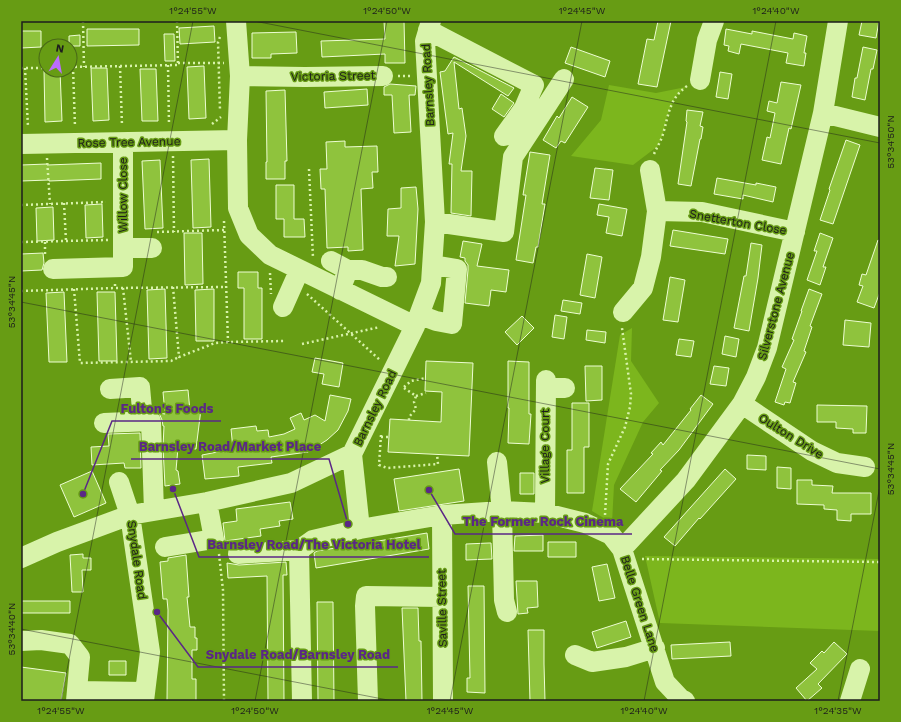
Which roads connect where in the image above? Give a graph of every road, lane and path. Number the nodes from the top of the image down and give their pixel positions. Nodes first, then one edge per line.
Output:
1 (83, 21) edge
2 (177, 21) edge
3 (714, 21) edge
4 (836, 21) edge
5 (430, 25) edge
6 (229, 26) edge
7 (178, 63) junction
8 (219, 63) junction
9 (168, 65) junction
10 (120, 66) junction
11 (78, 67) edge
12 (84, 67) junction
13 (21, 68) edge
14 (25, 68) junction
15 (38, 68) edge
16 (239, 69) junction
17 (383, 76) joint
18 (427, 77) junction
19 (72, 78) edge
20 (564, 79) dead end
21 (700, 80) joint
22 (823, 113) junction
23 (238, 117) junction
24 (880, 127) edge
25 (504, 136) dead end
26 (237, 140) junction
27 (171, 141) junction
28 (75, 143) junction
29 (123, 143) junction
30 (32, 144) edge
31 (309, 169) dead end
32 (650, 170) joint
33 (123, 202) junction
34 (64, 203) junction
35 (50, 204) junction
36 (21, 205) edge
37 (657, 211) junction
38 (224, 215) dead end
39 (435, 222) junction
40 (224, 230) junction
41 (174, 232) junction
42 (795, 232) junction
43 (66, 241) junction
44 (21, 242) edge
45 (123, 244) junction
46 (152, 248) joint
47 (273, 257) junction
48 (433, 265) junction
49 (115, 267) junction
50 (53, 269) dead end
51 (387, 277) dead end
52 (226, 286) junction
53 (296, 286) junction
54 (173, 287) junction
55 (115, 288) junction
56 (123, 288) junction
57 (74, 289) junction
58 (340, 290) junction
59 (21, 291) edge
60 (622, 312) joint
61 (414, 321) junction
62 (350, 334) junction
63 (228, 342) junction
64 (284, 342) dead end
65 (302, 344) dead end
66 (179, 357) junction
67 (131, 362) junction
68 (393, 371) junction
69 (426, 378) dead end
70 (552, 385) dead end
71 (404, 388) junction
72 (110, 389) dead end
73 (401, 393) dead end
74 (426, 393) dead end
75 (416, 396) junction
76 (742, 404) junction
77 (409, 420) dead end
78 (143, 421) junction
79 (104, 423) dead end
80 (382, 432) dead end
81 (381, 437) junction
82 (389, 437) dead end
83 (352, 454) junction
84 (437, 454) dead end
85 (497, 462) dead end
86 (865, 467) dead end
87 (120, 482) dead end
88 (206, 502) junction
89 (154, 511) junction
90 (502, 511) junction
91 (545, 513) junction
92 (130, 515) junction
93 (442, 515) junction
94 (360, 529) junction
95 (604, 532) junction
96 (214, 539) junction
97 (165, 548) dead end
98 (622, 549) junction
99 (299, 550) junction
100 (238, 554) dead end
101 (21, 558) edge
102 (880, 562) edge
103 (442, 597) junction
104 (507, 612) dead end
105 (21, 641) edge
106 (655, 648) junction
107 (575, 654) dead end
108 (860, 669) dead end
109 (77, 696) edge
110 (145, 696) edge
111 (224, 701) edge
112 (302, 701) edge
113 (368, 701) edge
114 (443, 701) edge
115 (685, 701) edge
116 (850, 701) edge

1 - 12 path
2 - 7 path
3 - 21 street
4 - 22 street, Silverstone Avenue
5 - 18 street, Barnsley Road
5 - 25 street
6 - 8 path
6 - 16 street
7 - 8 path
7 - 9 path
8 - 16 path
8 - 23 path
9 - 10 path
9 - 27 path
10 - 12 path
10 - 29 path
11 - 12 path
13 - 14 path
14 - 15 path
14 - 30 path
16 - 17 street, Victoria Street
16 - 23 street
17 - 18 path, Victoria Street
18 - 39 street, Barnsley Road
19 - 28 path
20 - 39 street
21 - 32 path
22 - 24 street
22 - 42 street, Silverstone Avenue
23 - 26 street
26 - 27 street, Rose Tree Avenue
26 - 47 street
27 - 29 street, Rose Tree Avenue
27 - 41 path
28 - 29 street, Rose Tree Avenue
28 - 30 street, Rose Tree Avenue
29 - 33 street, Willow Close
30 - 35 path
31 - 53 path
32 - 37 street
33 - 34 path
33 - 45 street, Willow Close
34 - 35 path
34 - 43 path
35 - 36 path
37 - 42 street, Snetterton Close
37 - 60 street
38 - 40 path
39 - 48 street, Barnsley Road
40 - 41 path
40 - 52 path
41 - 46 path
42 - 76 street, Silverstone Avenue
43 - 44 path
43 - 45 path
45 - 46 street, Willow Close
45 - 49 street, Willow Close
47 - 53 street
47 - 53 path
48 - 61 street, Barnsley Road
48 - 61 street
49 - 50 street
49 - 55 path
51 - 58 street
52 - 54 path
52 - 63 path
53 - 58 street
53 - 62 path
54 - 56 path
54 - 66 path
55 - 56 path
55 - 57 path
56 - 67 path
57 - 59 path
57 - 67 path
58 - 61 street
60 - 95 path
61 - 62 path
61 - 68 street, Barnsley Road
62 - 65 path
62 - 68 path
63 - 64 path
63 - 66 path
66 - 67 path
68 - 83 street, Barnsley Road
69 - 71 path
70 - 91 street, Village Court
71 - 73 path
71 - 75 path
72 - 78 street
74 - 75 path
75 - 77 path
76 - 86 street, Oulton Drive
76 - 98 street, Silverstone Avenue
78 - 79 street
78 - 89 street
80 - 81 path
81 - 82 path
81 - 84 path
83 - 88 street, Barnsley Road
83 - 94 street
85 - 90 street
87 - 92 street, Snydale Road
88 - 89 street, Barnsley Road
88 - 96 street
89 - 92 street, Barnsley Road
90 - 91 street, Belle Green Lane
90 - 93 street, Belle Green Lane
90 - 104 street
91 - 95 street, Belle Green Lane
92 - 101 street, Barnsley Road
92 - 110 street, Snydale Road
93 - 94 street, Belle Green Lane
93 - 103 street, Saville Street
94 - 99 street, Belle Green Lane
95 - 98 street, Belle Green Lane
96 - 97 street
96 - 111 path
98 - 102 path
98 - 106 street, Belle Green Lane
99 - 100 street
99 - 112 street
103 - 113 street
103 - 114 street, Saville Street
105 - 109 street
106 - 107 street
106 - 115 street, Belle Green Lane
108 - 116 street
109 - 110 street

